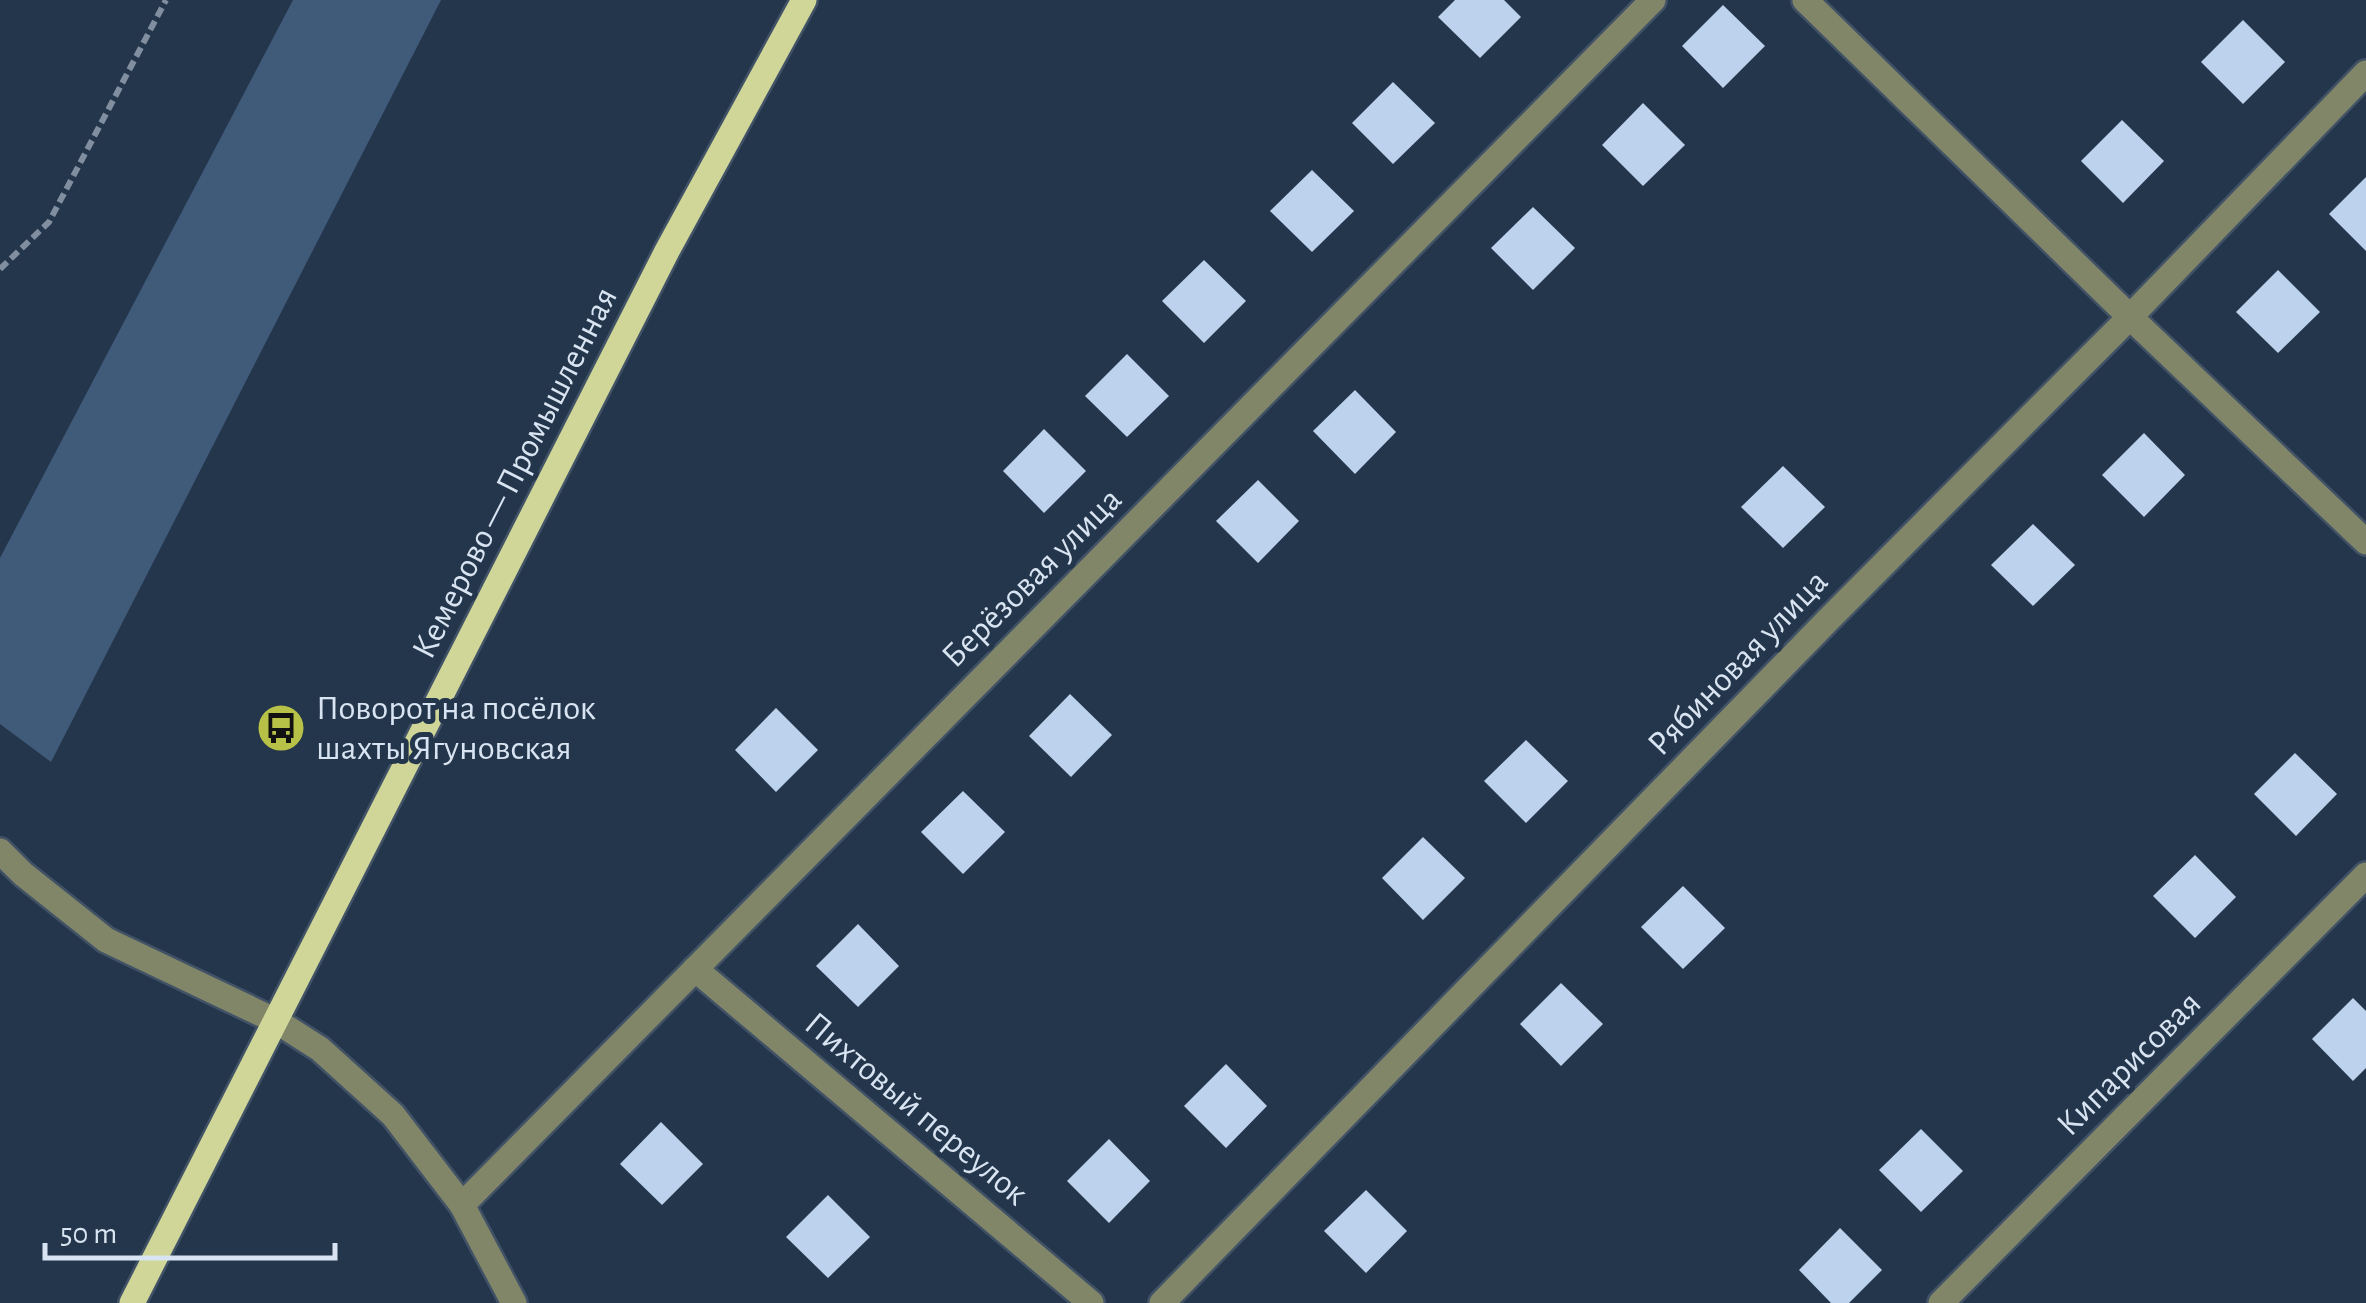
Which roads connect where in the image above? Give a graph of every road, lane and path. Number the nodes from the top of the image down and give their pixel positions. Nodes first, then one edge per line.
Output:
1 (166, 0) edge
2 (804, 0) edge
3 (1652, 0) edge
4 (1805, 0) edge
5 (2366, 73) edge
6 (0, 269) edge
7 (2130, 317) junction
8 (2366, 542) edge
9 (0, 851) edge
10 (2366, 875) edge
11 (695, 969) junction
12 (276, 1021) junction
13 (462, 1205) junction
14 (132, 1303) edge
15 (514, 1303) edge
16 (1092, 1303) edge
17 (1162, 1303) edge
18 (1942, 1303) edge

1 - 6 path
2 - 12 main road, Кемерово — Промышленная
3 - 11 street, Берёзовая улица
4 - 7 street
5 - 7 street, Рябиновая улица
7 - 8 street
7 - 17 street, Рябиновая улица
9 - 12 street
10 - 18 street, Кипарисовая
11 - 13 street, Берёзовая улица
11 - 16 street, Пихтовый переулок
12 - 13 street
12 - 14 main road, Кемерово — Промышленная
13 - 15 street

